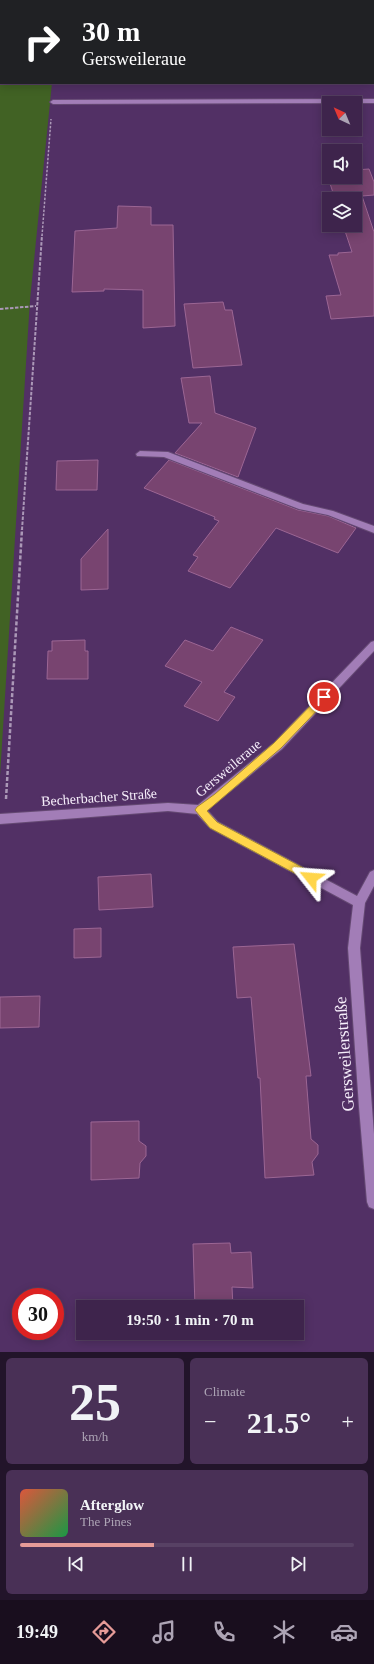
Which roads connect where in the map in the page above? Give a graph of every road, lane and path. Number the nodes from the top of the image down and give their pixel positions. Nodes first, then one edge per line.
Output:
1 (374, 101) edge
2 (53, 102) joint
3 (36, 306) junction
4 (0, 309) edge
5 (140, 454) dead end
6 (374, 530) edge
7 (374, 645) edge
8 (200, 810) junction
9 (2, 819) edge
10 (374, 875) edge
11 (358, 903) junction
12 (374, 1202) edge

1 - 2 street
2 - 3 path
3 - 4 path
3 - 9 path
5 - 6 street
7 - 8 street, Gersweileraue
8 - 9 street, Becherbacher Straße
8 - 11 street, Gersweileraue
10 - 11 street
11 - 12 street, Gersweilerstraße

